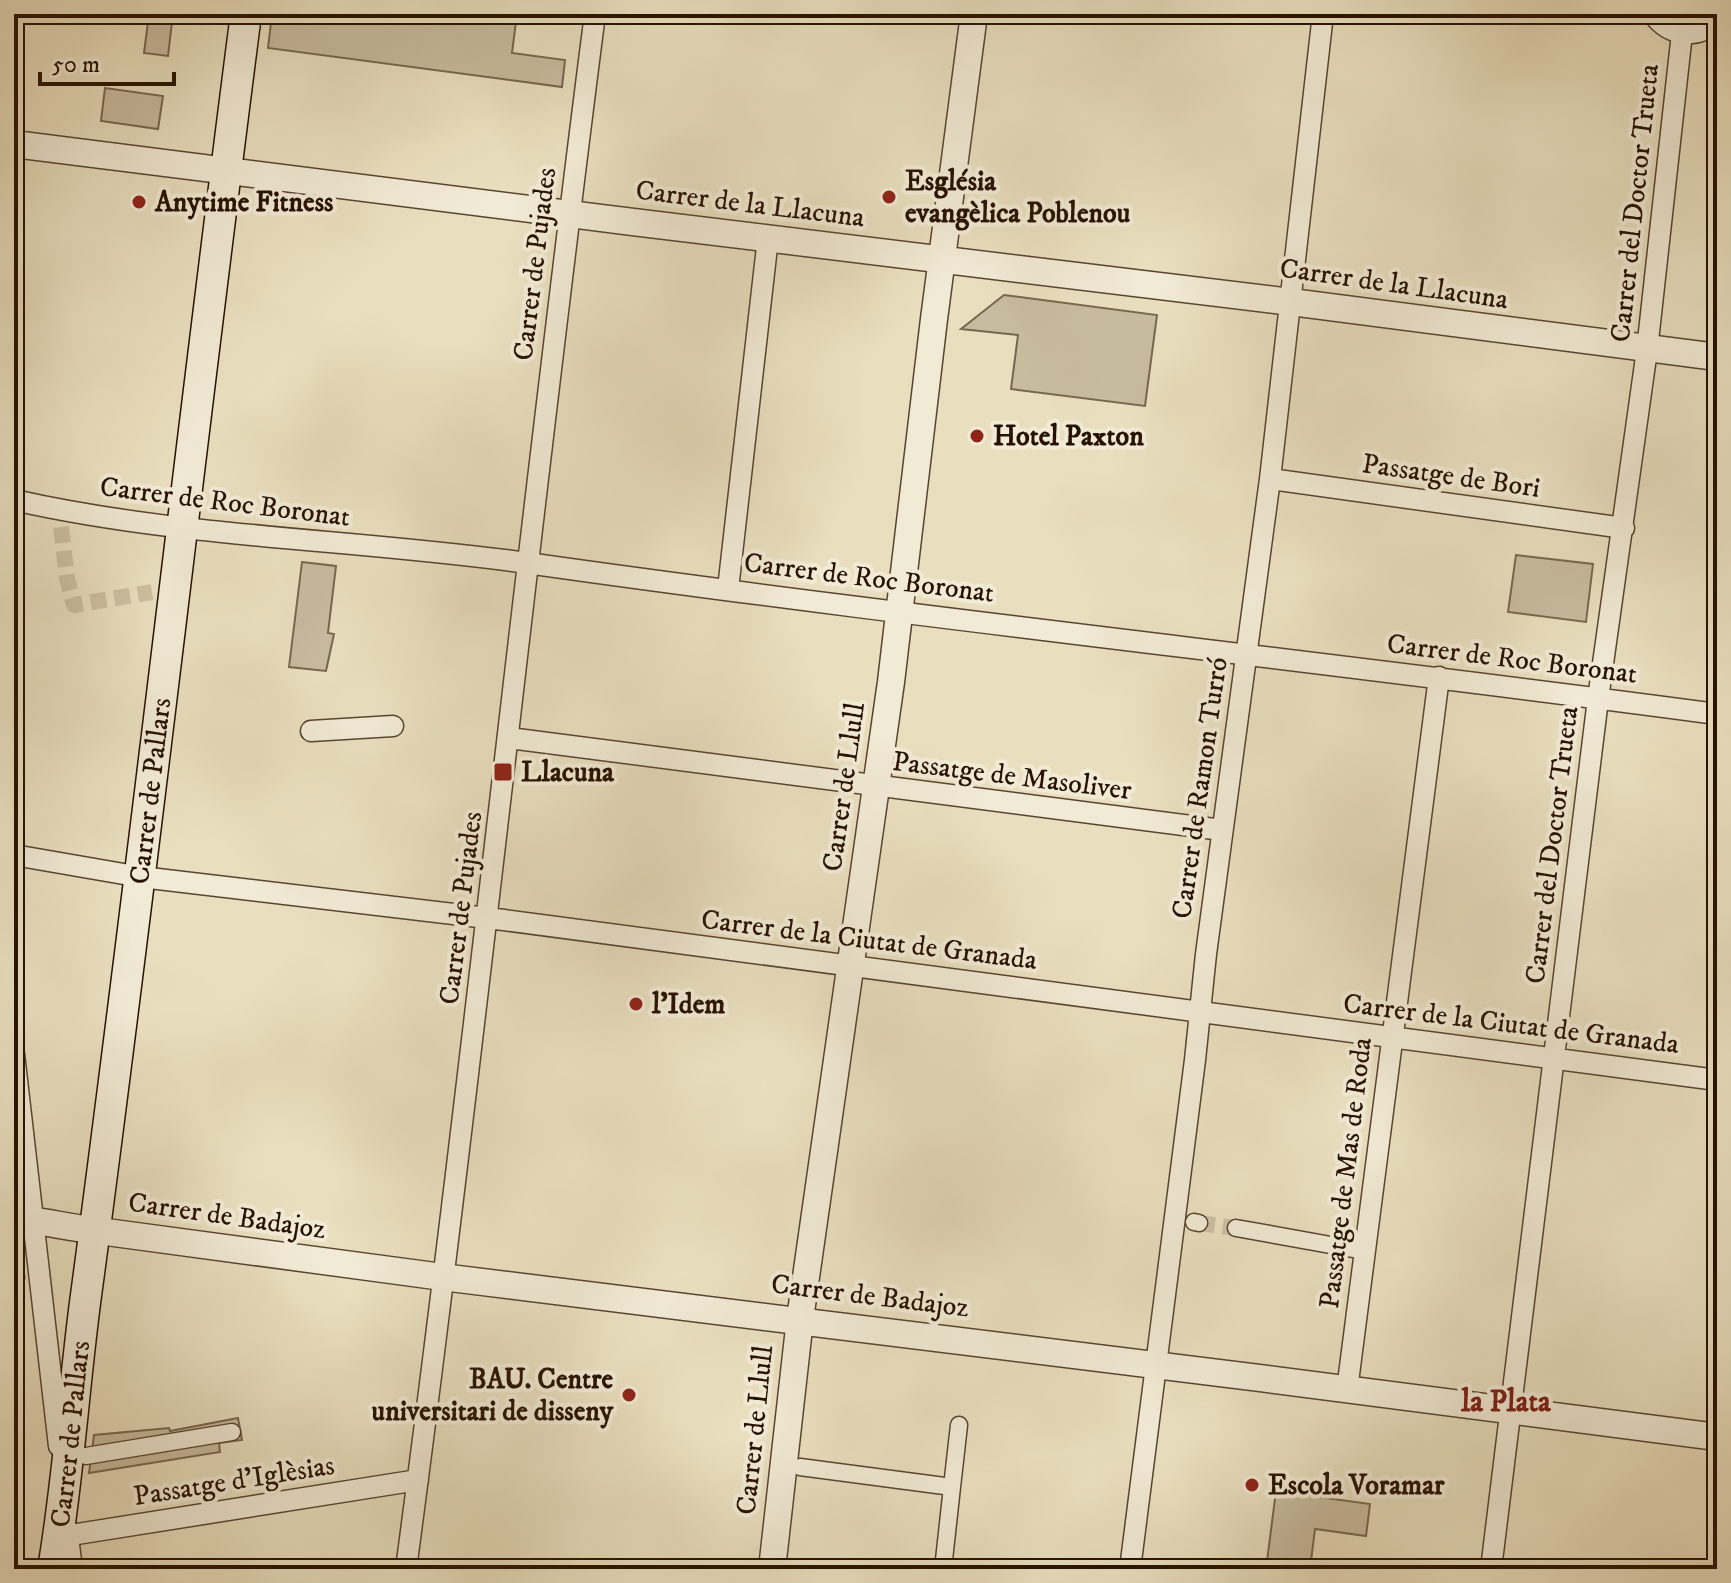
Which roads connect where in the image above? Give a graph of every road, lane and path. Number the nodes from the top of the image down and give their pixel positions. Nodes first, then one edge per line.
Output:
1 (246, 14) edge
2 (595, 14) edge
3 (974, 14) edge
4 (1323, 14) edge
5 (1653, 14) edge
6 (1717, 22) edge
7 (1682, 33) junction
8 (14, 144) edge
9 (226, 170) junction
10 (570, 214) junction
11 (768, 238) junction
12 (942, 260) junction
13 (1291, 302) junction
14 (1647, 350) junction
15 (1717, 357) edge
16 (1270, 479) junction
17 (14, 500) edge
18 (182, 528) junction
19 (1624, 528) junction
20 (528, 563) junction
21 (728, 589) junction
22 (900, 611) junction
23 (1247, 654) junction
24 (1439, 677) junction
25 (1598, 699) junction
26 (1717, 714) edge
27 (393, 726) dead end
28 (311, 731) dead end
29 (509, 738) junction
30 (876, 787) junction
31 (1222, 830) junction
32 (14, 855) edge
33 (141, 877) junction
34 (489, 918) junction
35 (850, 966) junction
36 (1201, 1011) junction
37 (1393, 1036) junction
38 (14, 1054) edge
39 (1554, 1058) junction
40 (1717, 1080) edge
41 (23, 1219) edge
42 (1236, 1228) tunnel mouth
43 (95, 1231) junction
44 (1364, 1251) junction
45 (444, 1277) junction
46 (800, 1319) junction
47 (1158, 1365) junction
48 (1347, 1390) junction
49 (1509, 1409) junction
50 (959, 1425) dead end
51 (232, 1432) dead end
52 (1717, 1437) edge
53 (86, 1456) dead end
54 (800, 1467) dead end
55 (418, 1480) junction
56 (952, 1487) junction
57 (64, 1506) junction
58 (63, 1536) junction
59 (53, 1569) edge
60 (72, 1569) edge
61 (406, 1569) edge
62 (772, 1569) edge
63 (943, 1569) edge
64 (1130, 1569) edge
65 (1491, 1569) edge

1 - 9 main road, Carrer de Pallars
2 - 10 street, Carrer de Pujades
3 - 12 street, Carrer de Llull
4 - 13 street, Carrer de Ramon Turró
5 - 7 street
6 - 7 street
7 - 14 street, Carrer del Doctor Trueta
8 - 9 street, Carrer de la Llacuna
9 - 10 street, Carrer de la Llacuna
9 - 18 main road, Carrer de Pallars
10 - 11 street, Carrer de la Llacuna
10 - 20 street, Carrer de Pujades
11 - 12 street, Carrer de la Llacuna
11 - 21 street
12 - 13 street, Carrer de la Llacuna
12 - 22 street, Carrer de Llull
13 - 14 street, Carrer de la Llacuna
13 - 16 street, Carrer de Ramon Turró
14 - 15 street, Carrer de la Llacuna
14 - 19 street, Carrer del Doctor Trueta
16 - 19 street, Passatge de Bori
16 - 23 street, Carrer de Ramon Turró
17 - 18 street, Carrer de Roc Boronat
18 - 20 street, Carrer de Roc Boronat
18 - 33 main road, Carrer de Pallars
19 - 25 street, Carrer del Doctor Trueta
20 - 21 street, Carrer de Roc Boronat
20 - 29 street, Carrer de Pujades
21 - 22 street, Carrer de Roc Boronat
22 - 23 street, Carrer de Roc Boronat
22 - 30 street, Carrer de Llull
23 - 24 street, Carrer de Roc Boronat
23 - 31 street, Carrer de Ramon Turró
24 - 25 street, Carrer de Roc Boronat
24 - 37 street, Passatge de Mas de Roda
25 - 26 street, Carrer de Roc Boronat
25 - 39 street, Carrer del Doctor Trueta
27 - 28 street
29 - 30 street, Passatge de Masoliver
29 - 34 street, Carrer de Pujades
30 - 31 street, Passatge de Masoliver
30 - 35 street, Carrer de Llull
31 - 36 street, Carrer de Ramon Turró
32 - 33 street, Carrer de la Ciutat de Granada
33 - 34 street, Carrer de la Ciutat de Granada
33 - 43 main road, Carrer de Pallars
34 - 35 street, Carrer de la Ciutat de Granada
34 - 45 street, Carrer de Pujades
35 - 36 street, Carrer de la Ciutat de Granada
35 - 46 street, Carrer de Llull
36 - 37 street, Carrer de la Ciutat de Granada
36 - 47 street, Carrer de Ramon Turró
37 - 39 street, Carrer de la Ciutat de Granada
37 - 44 street, Passatge de Mas de Roda
38 - 41 street
39 - 40 street, Carrer de la Ciutat de Granada
39 - 49 street, Carrer del Doctor Trueta
41 - 43 street, Carrer de Badajoz
41 - 57 street
42 - 44 street
43 - 45 street, Carrer de Badajoz
43 - 57 main road, Carrer de Pallars
44 - 48 street, Passatge de Mas de Roda
45 - 46 street, Carrer de Badajoz
45 - 55 street, Carrer de Pujades
46 - 47 street, Carrer de Badajoz
46 - 62 street, Carrer de Llull
47 - 48 street, Carrer de Badajoz
47 - 64 street, Carrer de Ramon Turró
48 - 49 street, Carrer de Badajoz
49 - 52 street, Carrer de Badajoz
49 - 65 street, Carrer del Doctor Trueta
50 - 56 street
51 - 53 street
54 - 56 street
55 - 58 street, Passatge d'Iglèsias
55 - 61 street, Carrer de Pujades
56 - 63 street
57 - 58 main road, Carrer de Pallars
58 - 59 main road, Carrer de Pallars
58 - 60 street

